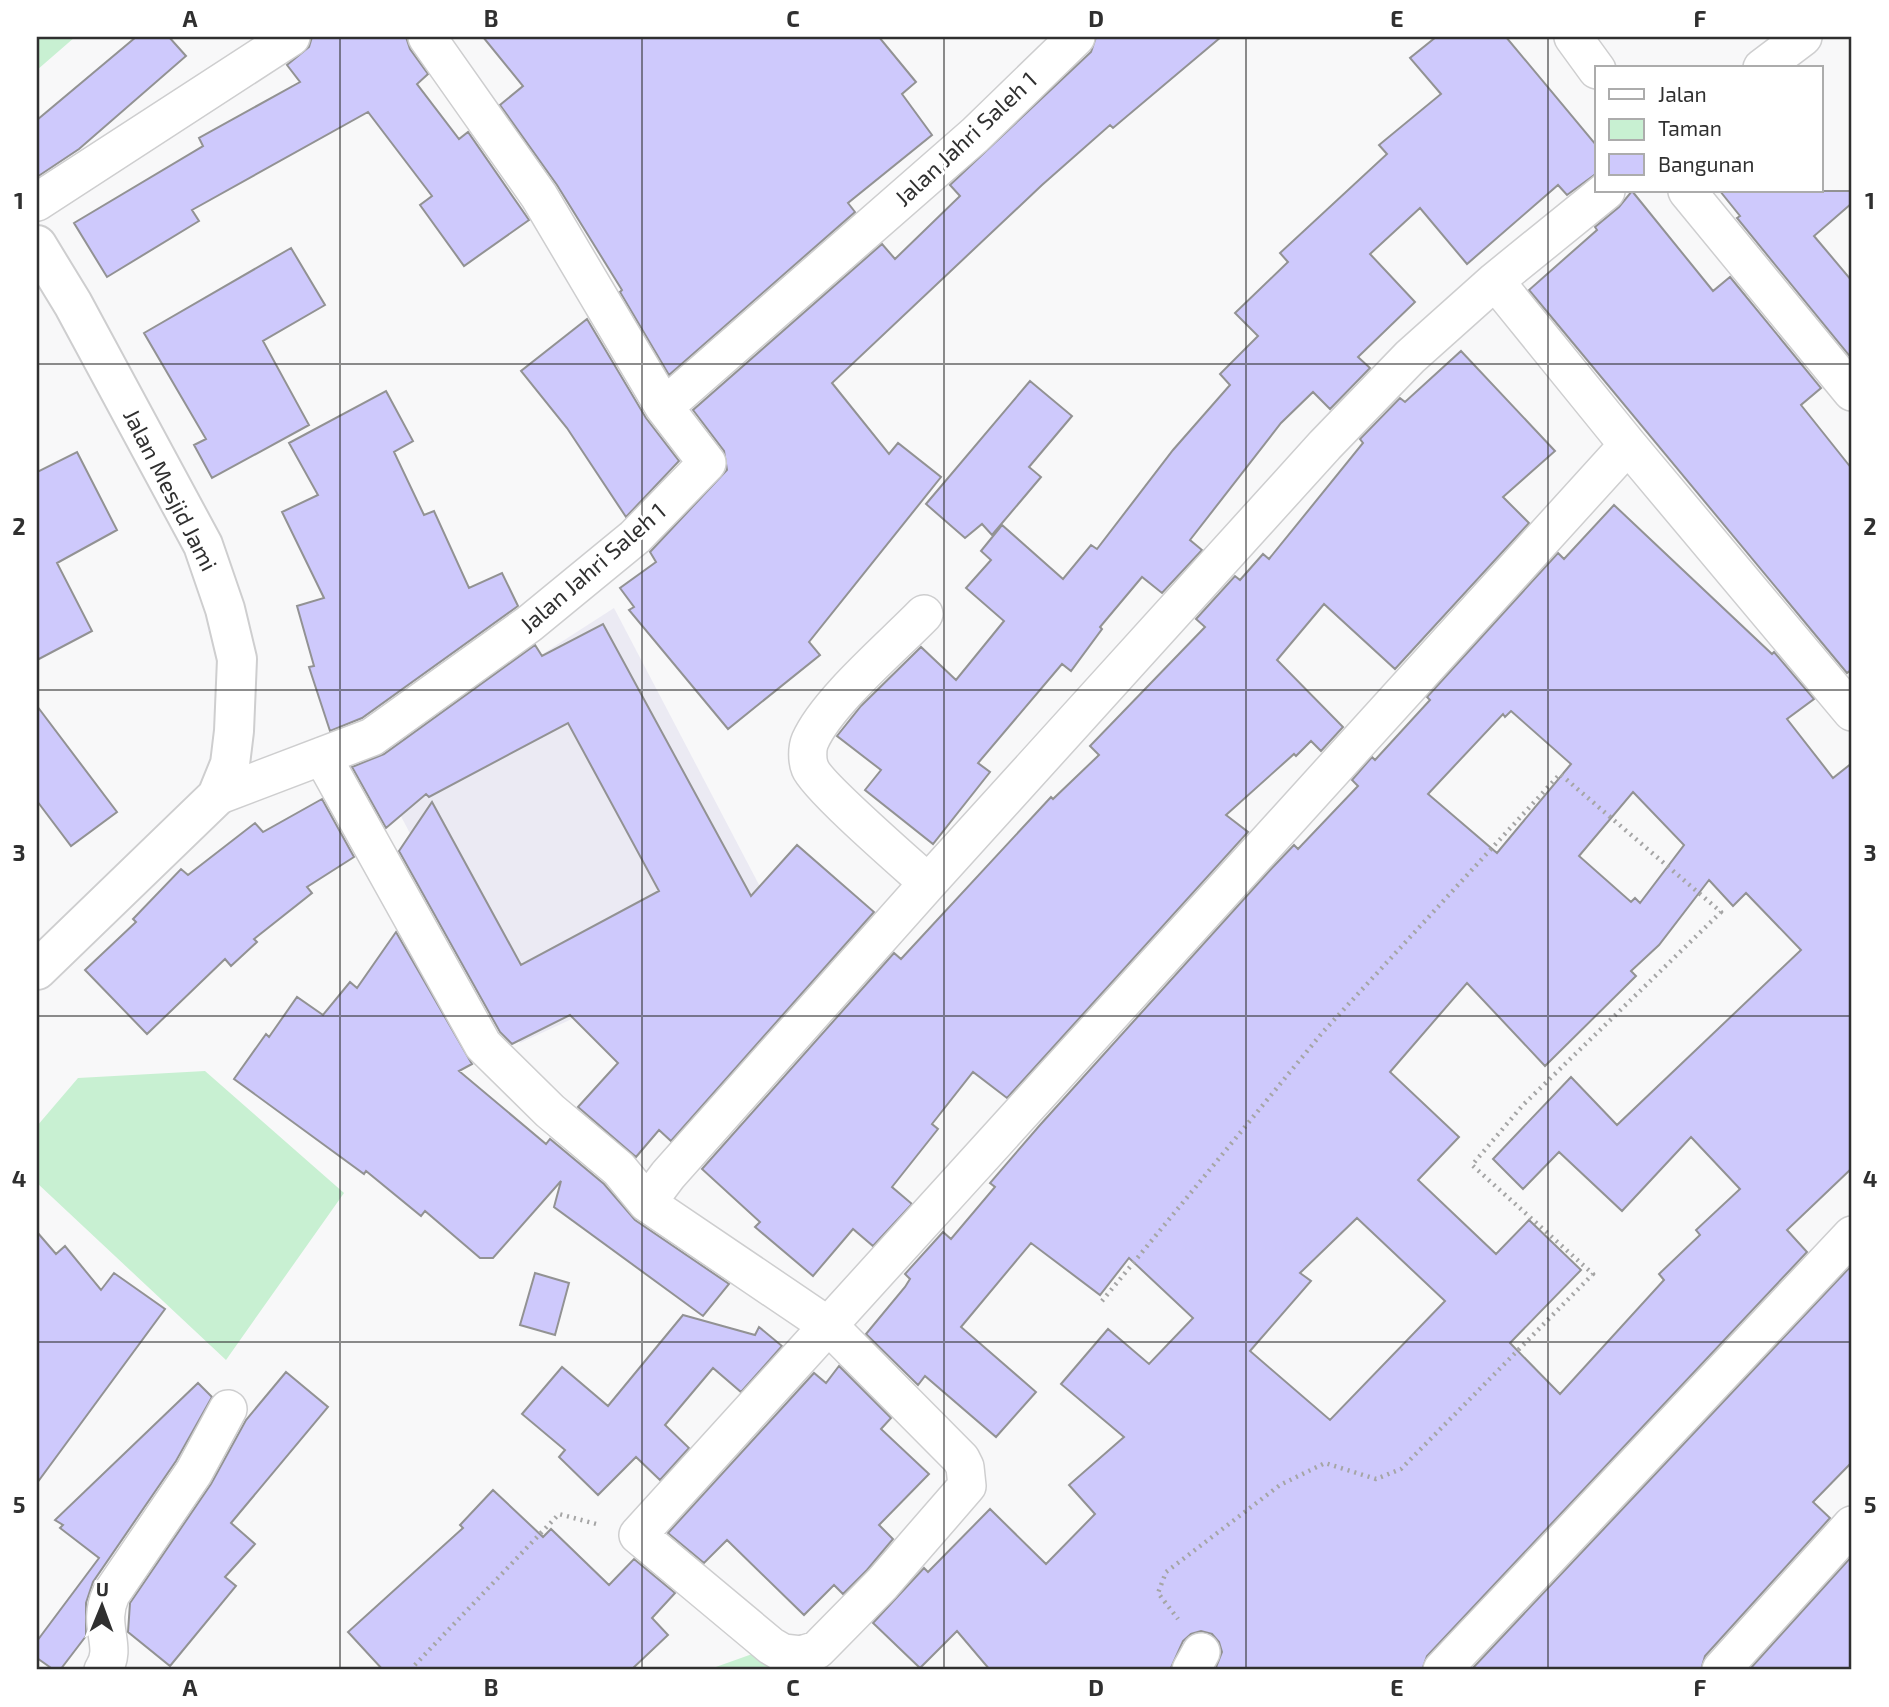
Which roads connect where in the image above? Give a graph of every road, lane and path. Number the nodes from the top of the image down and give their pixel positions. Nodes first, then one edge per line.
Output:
1 (291, 37) edge
2 (427, 37) edge
3 (1076, 37) edge
4 (1573, 37) edge
5 (1803, 37) edge
6 (1765, 66) edge
7 (1595, 67) edge
8 (1605, 192) edge
9 (1688, 192) edge
10 (37, 202) edge
11 (37, 246) edge
12 (1495, 281) junction
13 (1852, 392) edge
14 (664, 407) junction
15 (1628, 445) junction
16 (924, 614) dead end
17 (1852, 712) edge
18 (322, 756) junction
19 (217, 796) junction
20 (928, 883) junction
21 (37, 970) edge
22 (647, 1203) junction
23 (1852, 1235) edge
24 (1101, 1301) dead end
25 (830, 1327) junction
26 (228, 1409) dead end
27 (1852, 1525) edge
28 (638, 1535) junction
29 (1196, 1661) edge
30 (103, 1670) edge
31 (410, 1670) edge
32 (1442, 1670) edge
33 (1721, 1670) edge

1 - 10 street
2 - 14 street
3 - 14 street, Jalan Jahri Saleh 1
4 - 7 street
5 - 6 street
8 - 12 street
9 - 13 street
11 - 19 street, Jalan Mesjid Jami
12 - 15 street
12 - 20 street
14 - 18 street, Jalan Jahri Saleh 1
15 - 17 street
15 - 25 street
16 - 20 street
18 - 19 street, Jalan Jahri Saleh 1
18 - 22 street
19 - 21 street, Jalan Mesjid Jami
20 - 22 street
22 - 25 street
23 - 32 street
24 - 29 path
25 - 28 street
25 - 28 street
26 - 30 street
27 - 33 street
28 - 31 path

